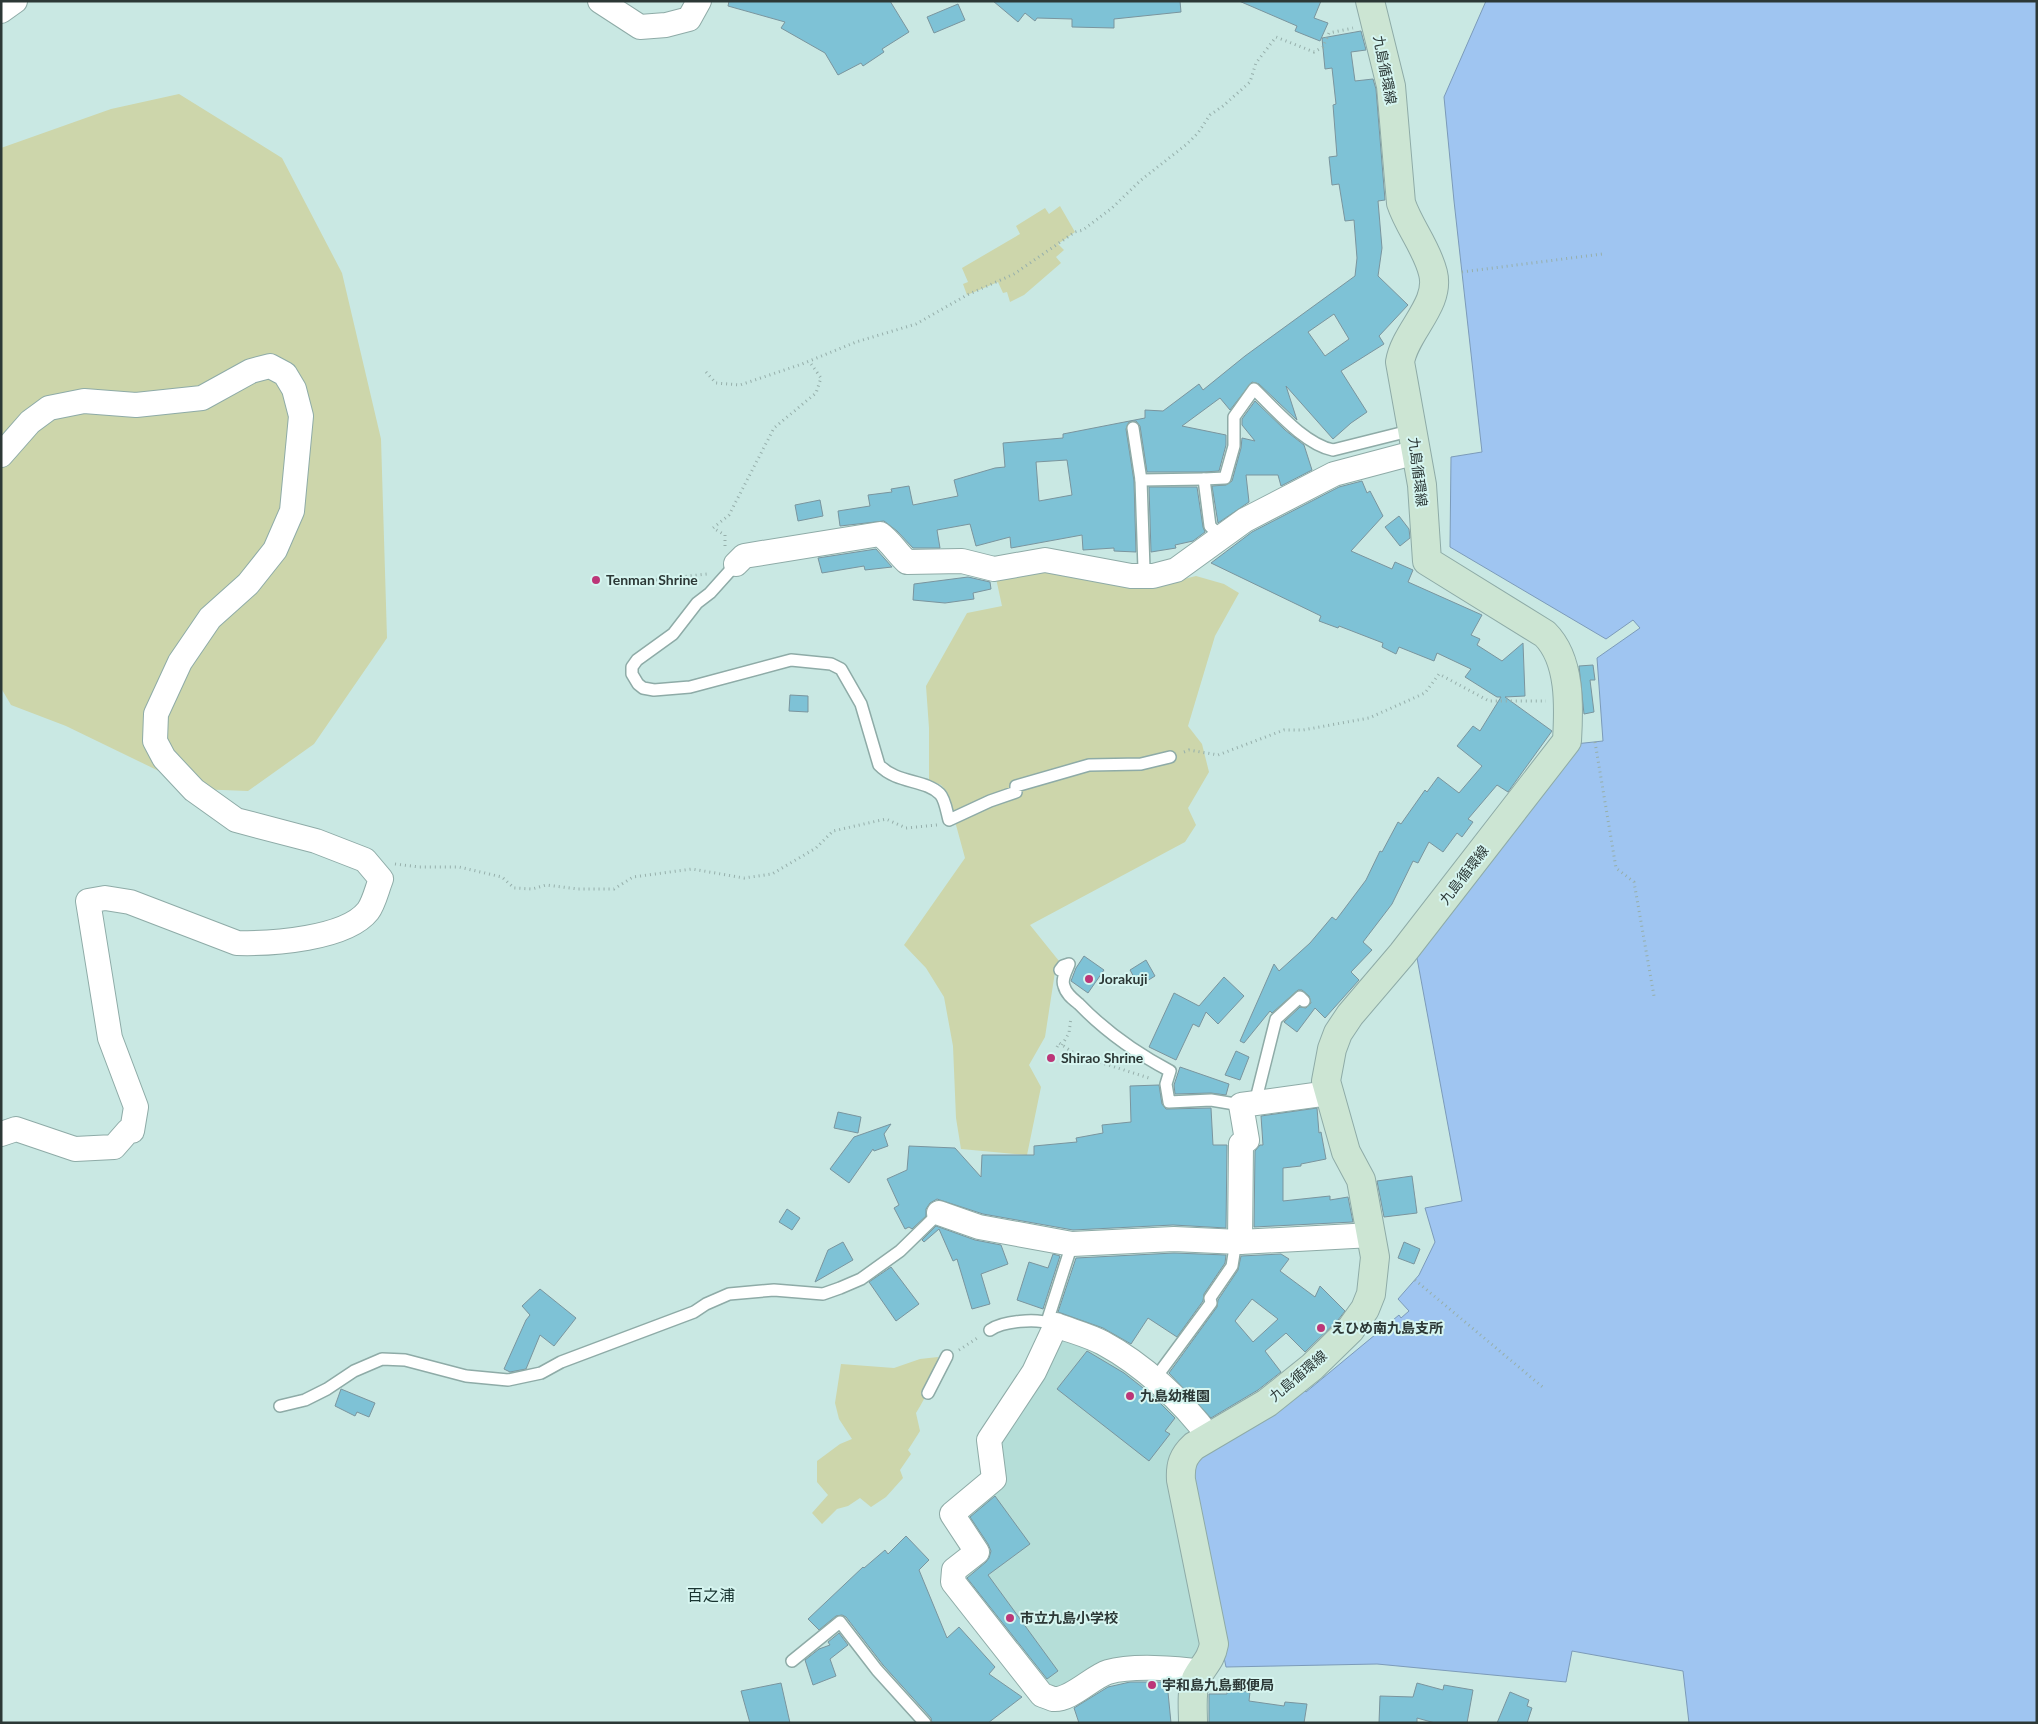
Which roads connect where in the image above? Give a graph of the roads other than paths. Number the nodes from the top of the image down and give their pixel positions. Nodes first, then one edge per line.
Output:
1 (15, 1) edge
2 (600, 1) edge
3 (699, 1) edge
4 (1, 11) edge
5 (1373, 12) edge
6 (1133, 428) dead end
7 (1415, 441) junction
8 (1, 455) edge
9 (1204, 479) junction
10 (1141, 480) junction
11 (1221, 537) junction
12 (740, 560) joint
13 (1144, 570) dead end
14 (1170, 758) road end
15 (1060, 970) dead end
16 (1304, 1001) dead end
17 (1329, 1093) junction
18 (1248, 1104) junction
19 (1, 1134) edge
20 (939, 1213) joint
21 (1372, 1235) junction
22 (1238, 1242) junction
23 (1072, 1244) junction
24 (1051, 1323) junction
25 (990, 1330) road end
26 (947, 1356) road end
27 (1154, 1380) junction
28 (928, 1393) dead end
29 (280, 1406) dead end
30 (1209, 1437) junction
31 (792, 1661) dead end
32 (1201, 1672) junction
33 (925, 1723) edge
34 (1193, 1723) edge

1 - 4 street
2 - 3 street
5 - 7 main road, 九島循環線
6 - 10 lane
7 - 9 lane
7 - 11 street
7 - 17 main road, 九島循環線
8 - 19 street
9 - 10 lane
9 - 11 lane
10 - 13 lane
11 - 12 street
12 - 14 lane
15 - 18 lane
16 - 18 lane
17 - 18 street
17 - 21 main road, 九島循環線
18 - 22 street
20 - 23 street
20 - 29 lane
21 - 22 street
21 - 30 main road, 九島循環線
22 - 23 street
22 - 27 lane
23 - 24 lane
24 - 25 lane
24 - 27 street
24 - 32 street
26 - 28 lane
27 - 30 street
30 - 32 main road, 九島循環線
31 - 33 lane
32 - 34 main road, 九島循環線

